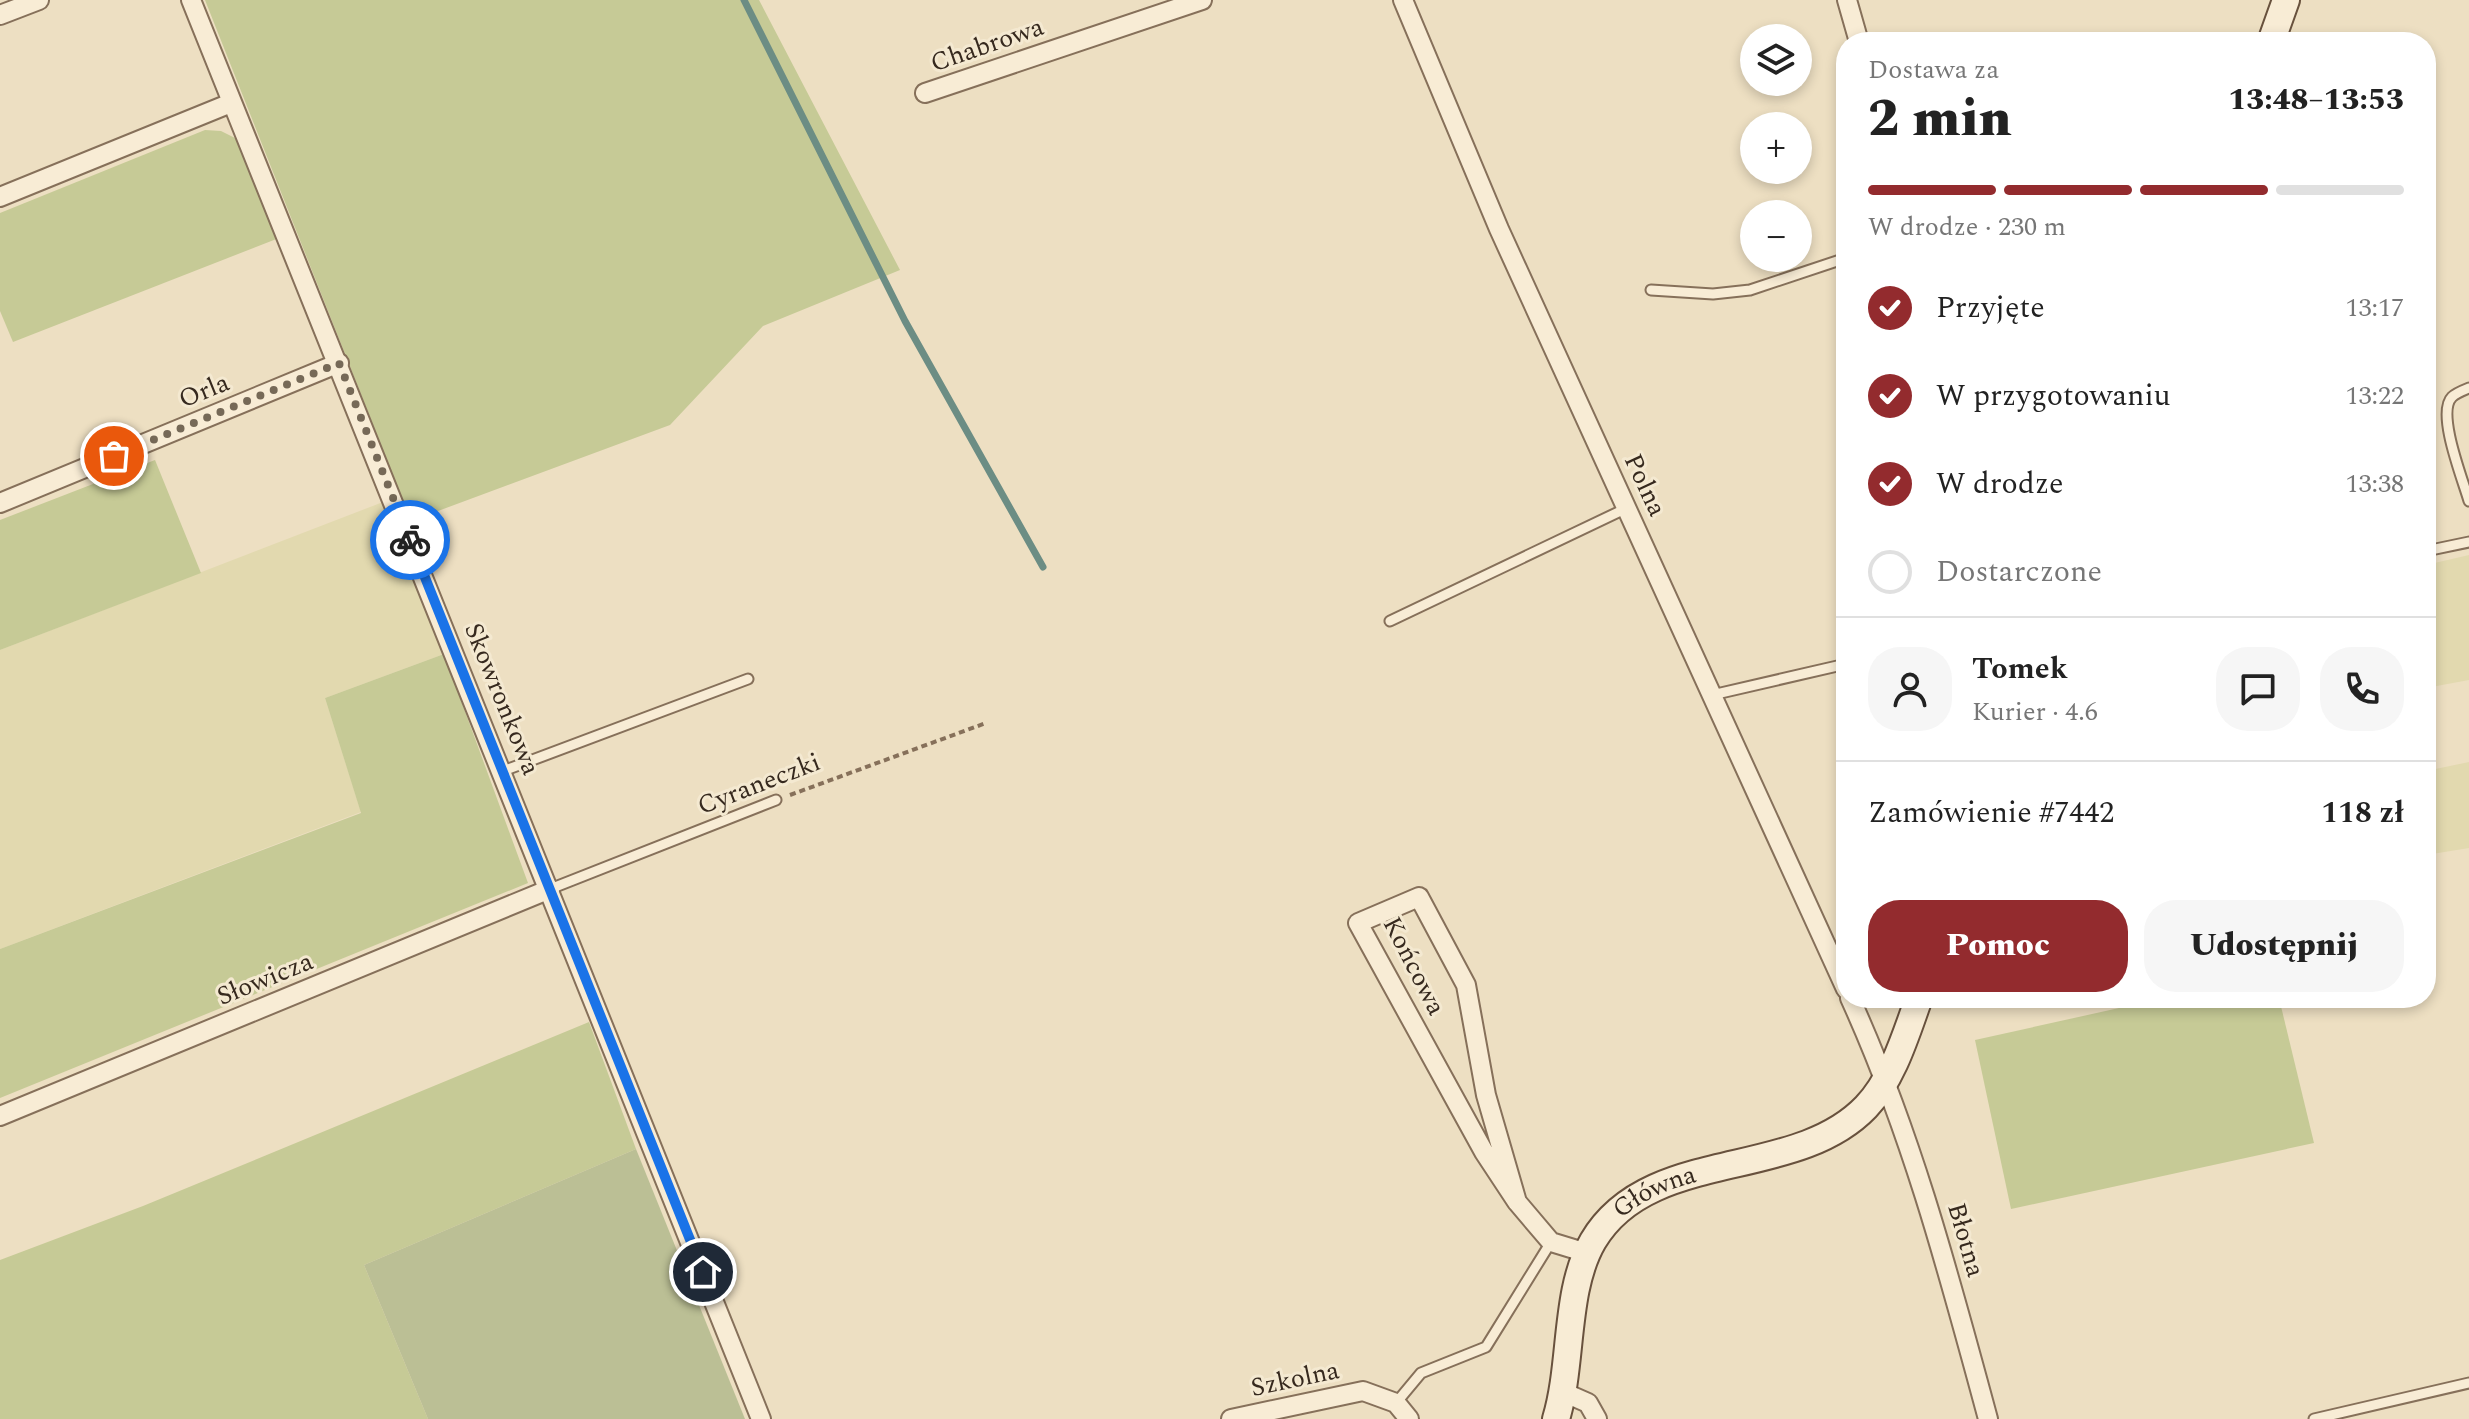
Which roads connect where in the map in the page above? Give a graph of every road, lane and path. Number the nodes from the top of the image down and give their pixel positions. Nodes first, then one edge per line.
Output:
1 (39, 0) edge
2 (191, 0) edge
3 (1202, 0) edge
4 (1403, 0) edge
5 (1847, 0) edge
6 (2286, 0) edge
7 (0, 15) edge
8 (1856, 32) edge
9 (2275, 32) edge
10 (925, 93) dead end
11 (231, 103) junction
12 (0, 197) edge
13 (1836, 261) edge
14 (1651, 290) dead end
15 (339, 363) junction
16 (2469, 388) edge
17 (2469, 501) edge
18 (0, 503) edge
19 (1627, 508) junction
20 (2469, 542) edge
21 (2436, 549) edge
22 (1390, 621) dead end
23 (1836, 666) edge
24 (748, 679) dead end
25 (1712, 695) junction
26 (986, 723) dead end
27 (503, 771) junction
28 (776, 800) joint
29 (550, 889) junction
30 (1836, 967) edge
31 (1854, 1008) edge
32 (1915, 1008) edge
33 (1886, 1078) junction
34 (0, 1116) edge
35 (1517, 1202) junction
36 (1551, 1242) junction
37 (1587, 1253) junction
38 (2469, 1383) edge
39 (1563, 1392) junction
40 (1396, 1403) junction
41 (761, 1419) edge
42 (1231, 1419) edge
43 (1409, 1419) edge
44 (1556, 1419) edge
45 (1597, 1419) edge
46 (1988, 1419) edge
47 (2314, 1419) edge

1 - 7 street
2 - 11 street, Skowronkowa
3 - 10 street, Chabrowa
4 - 19 street, Polna
5 - 8 street
6 - 9 street
11 - 12 street
11 - 15 street, Skowronkowa
13 - 14 lane
15 - 18 street, Orla
15 - 27 street, Skowronkowa
16 - 17 lane
19 - 22 lane
19 - 25 street, Polna
20 - 21 lane
23 - 25 lane
24 - 27 lane
25 - 30 street, Polna
26 - 28 path, Cyraneczki
27 - 29 street, Skowronkowa
28 - 29 lane, Cyraneczki
29 - 34 street, Słowicza
29 - 41 street, Skowronkowa
31 - 33 street
32 - 33 street, Główna
33 - 37 street, Główna
33 - 46 street, Błotna
35 - 35 street, Końcowa
35 - 36 street, Końcowa
36 - 37 street
36 - 40 lane
37 - 39 street, Główna
38 - 47 lane
39 - 44 street, Główna
39 - 45 street
40 - 42 street, Szkolna
40 - 43 street

